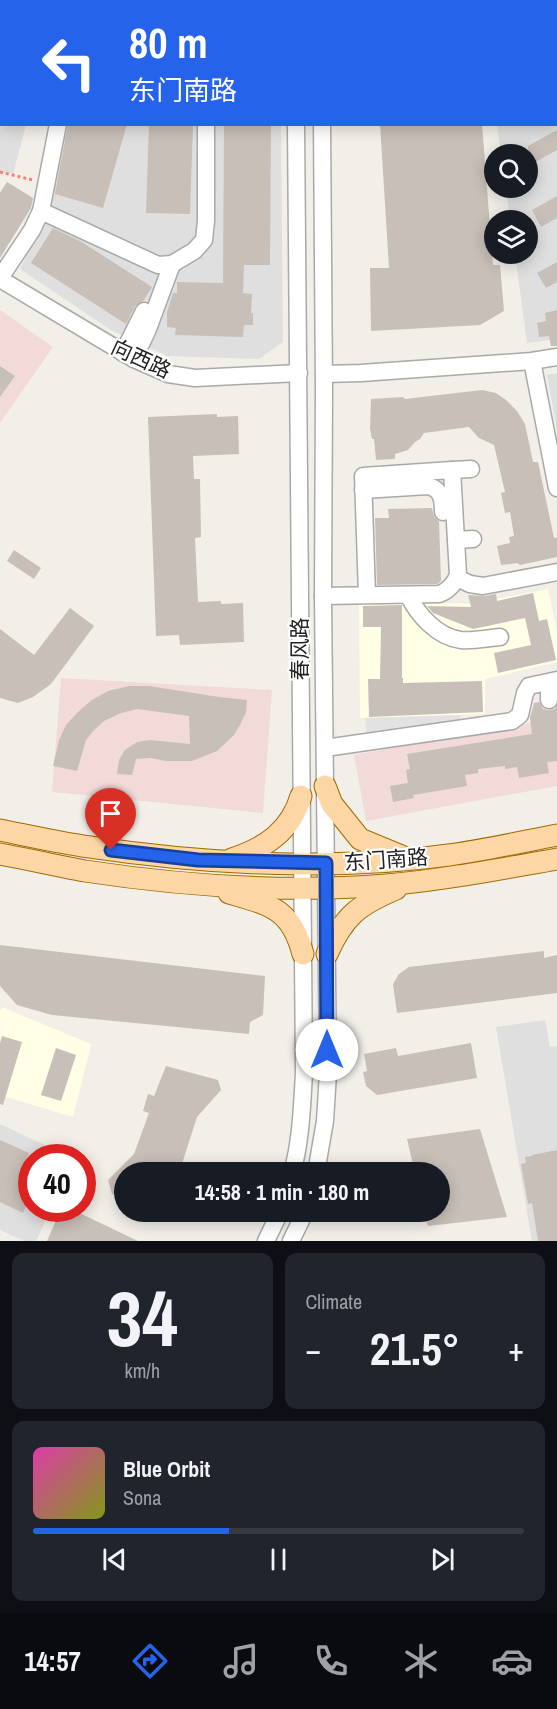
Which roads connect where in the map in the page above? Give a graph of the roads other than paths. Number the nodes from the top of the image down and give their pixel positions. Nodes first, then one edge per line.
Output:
1 (58, 126) edge
2 (206, 126) edge
3 (296, 126) edge
4 (322, 126) edge
5 (41, 211) junction
6 (172, 264) junction
7 (0, 279) edge
8 (144, 311) dead end
9 (128, 356) junction
10 (557, 357) edge
11 (532, 361) junction
12 (299, 373) junction
13 (324, 374) junction
14 (471, 469) dead end
15 (452, 470) junction
16 (557, 488) edge
17 (363, 490) junction
18 (443, 512) dead end
19 (473, 539) dead end
20 (450, 546) junction
21 (557, 572) edge
22 (457, 578) junction
23 (439, 594) junction
24 (367, 595) junction
25 (408, 595) junction
26 (323, 596) junction
27 (500, 637) dead end
28 (557, 680) edge
29 (325, 748) junction
30 (325, 786) junction
31 (301, 796) junction
32 (0, 830) edge
33 (557, 835) edge
34 (0, 854) edge
35 (409, 859) junction
36 (557, 859) edge
37 (225, 861) junction
38 (302, 863) junction
39 (326, 863) junction
40 (412, 882) junction
41 (197, 884) junction
42 (302, 888) junction
43 (326, 888) junction
44 (303, 954) junction
45 (327, 954) junction
46 (295, 1162) edge
47 (318, 1162) edge
48 (275, 1222) edge
49 (300, 1222) edge
50 (266, 1241) edge
51 (291, 1241) edge

1 - 5 street
2 - 6 street
3 - 12 street, 春风路
4 - 13 street, 春风路
5 - 6 street
5 - 7 street
6 - 9 street
7 - 9 street, 向西路
8 - 9 street
9 - 12 street, 向西路
10 - 11 street
11 - 13 street
11 - 16 street
12 - 31 street, 春风路
13 - 26 street, 春风路
14 - 15 street
15 - 17 street
15 - 20 street
17 - 18 street
17 - 24 street
19 - 20 street
20 - 22 street
20 - 23 street
21 - 22 street
22 - 23 street
23 - 25 street
24 - 25 street
24 - 26 street
25 - 27 street
26 - 29 street, 春风路
28 - 29 street
29 - 30 street, 春风路
30 - 35 main road
30 - 39 street, 春风路
31 - 37 main road
31 - 38 street, 春风路
32 - 37 main road, 东门南路
33 - 35 main road, 东门南路
34 - 41 main road, 东门南路
35 - 39 main road, 东门南路
36 - 40 main road, 东门南路
37 - 38 main road, 东门南路
38 - 39 main road, 东门南路
38 - 42 street, 春风路
39 - 43 street, 春风路
40 - 43 main road, 东门南路
40 - 45 main road
41 - 42 main road, 东门南路
41 - 44 main road
42 - 43 main road, 东门南路
42 - 44 street, 春风路
43 - 45 street, 春风路
44 - 46 street, 春风路
45 - 47 street, 春风路
48 - 50 street
49 - 51 street

